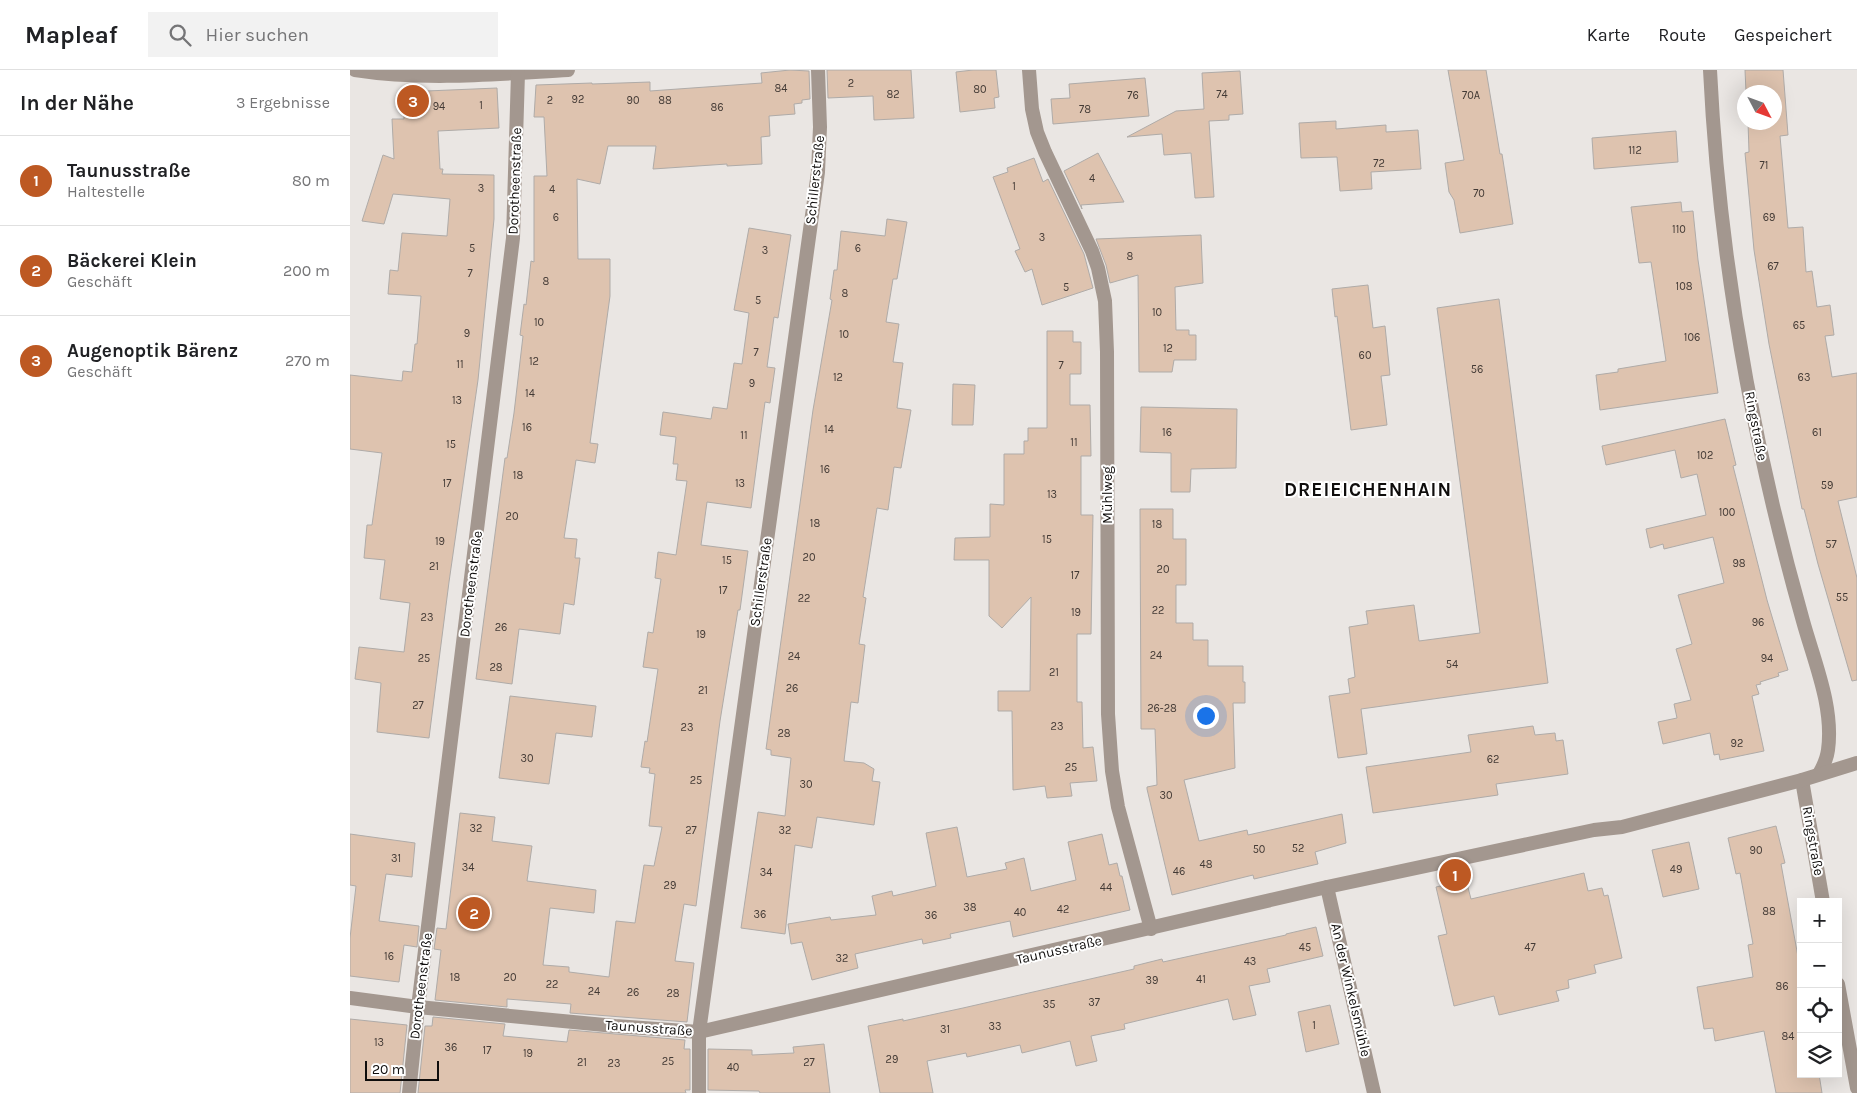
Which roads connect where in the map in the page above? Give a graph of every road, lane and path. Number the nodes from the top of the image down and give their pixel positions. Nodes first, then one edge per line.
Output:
1 (356, 70) edge
2 (568, 70) edge
3 (818, 70) edge
4 (1028, 70) edge
5 (1710, 70) edge
6 (518, 72) edge
7 (1857, 763) edge
8 (1819, 774) junction
9 (1802, 780) junction
10 (1327, 887) junction
11 (1823, 898) edge
12 (1150, 929) junction
13 (1839, 988) edge
14 (350, 998) edge
15 (418, 1007) junction
16 (700, 1032) junction
17 (1857, 1088) edge
18 (409, 1093) edge
19 (699, 1093) edge
20 (1374, 1093) edge

1 - 6 street
2 - 6 street
3 - 16 street, Schillerstraße
4 - 12 street, Mühlweg
5 - 8 street, Ringstraße
6 - 15 street, Dorotheenstraße
7 - 8 street, Taunusstraße
8 - 9 street, Taunusstraße
9 - 10 street, Taunusstraße
9 - 11 street, Ringstraße
10 - 12 street, Taunusstraße
10 - 20 street, An der Winkelsmühle
12 - 16 street, Taunusstraße
13 - 17 street
14 - 15 street, Taunusstraße
15 - 16 street, Taunusstraße
15 - 18 street, Dorotheenstraße
16 - 19 street, Schillerstraße

